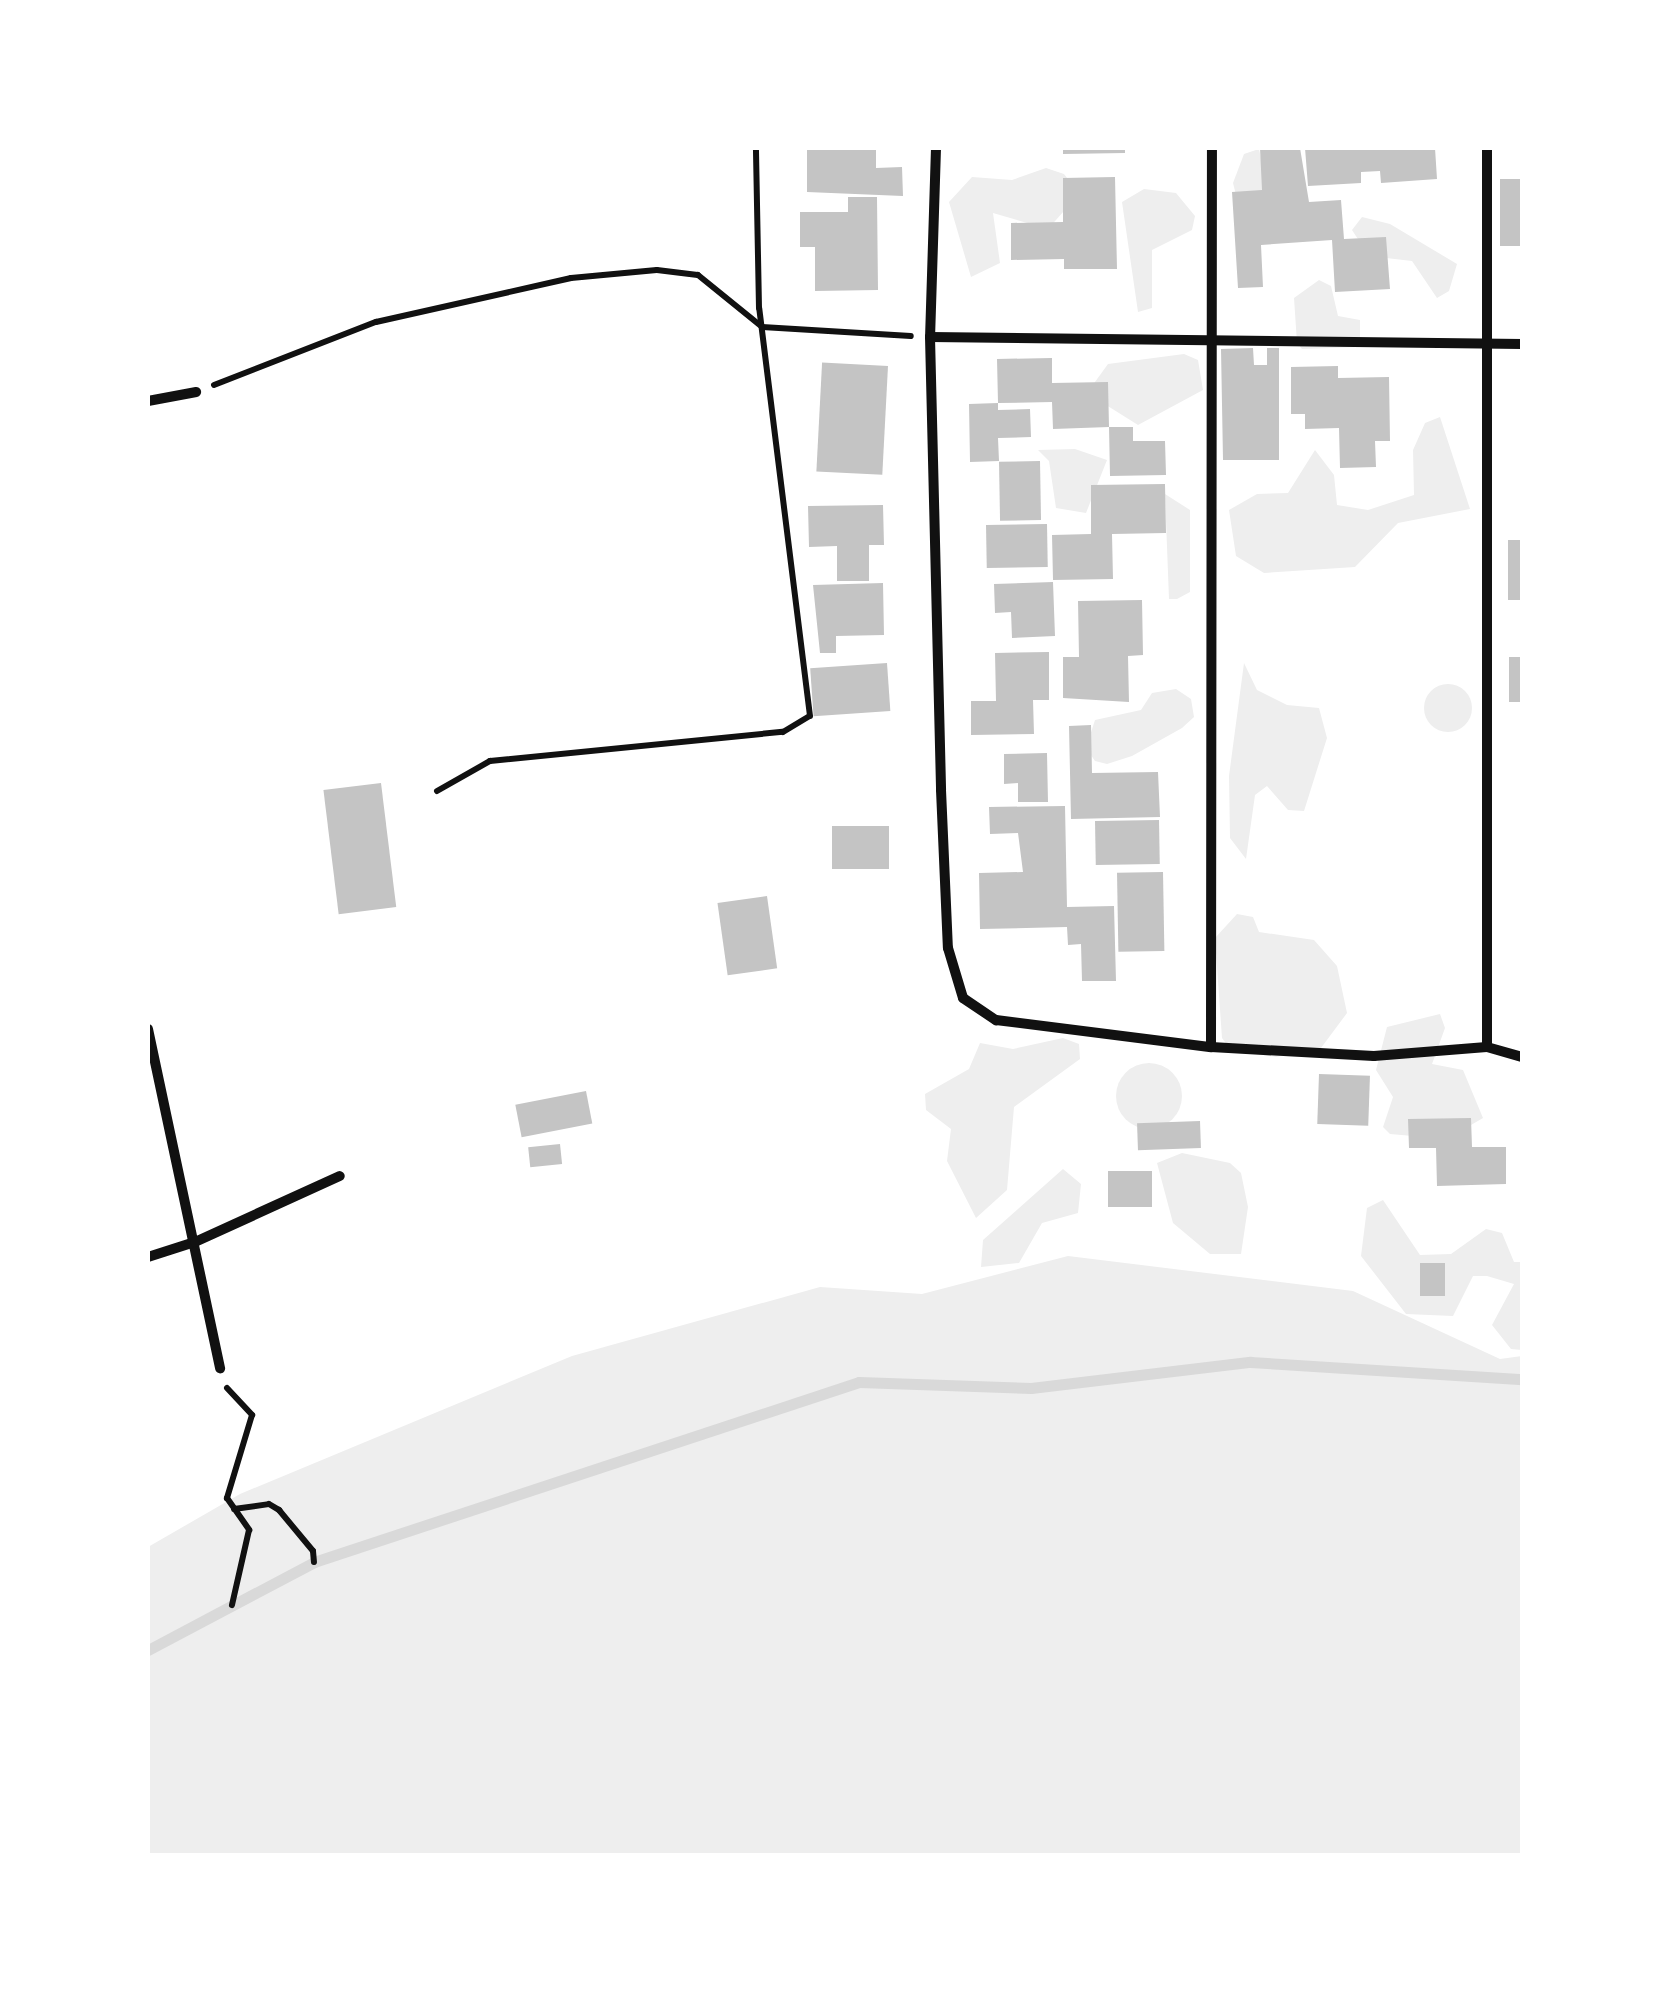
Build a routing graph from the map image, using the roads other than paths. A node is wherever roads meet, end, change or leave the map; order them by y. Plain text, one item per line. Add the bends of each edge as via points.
1 (936, 148) edge
2 (1212, 148) edge
3 (1487, 148) edge
4 (930, 337) junction
5 (1211, 340) junction
6 (1489, 344) junction
7 (1522, 344) edge
8 (196, 392) road end
9 (148, 401) edge
10 (148, 1029) edge
11 (1487, 1046) junction
12 (1212, 1047) junction
13 (1522, 1057) edge
14 (340, 1176) dead end
15 (196, 1242) junction
16 (148, 1256) edge
17 (220, 1368) road end

1 - 4 street
2 - 5 street
3 - 6 street
4 - 5 street
4 - 12 street via 948,948 963,998 996,1020
5 - 6 street
5 - 12 street
6 - 7 street
6 - 11 street
8 - 9 street
10 - 15 street
11 - 12 street via 1374,1056
11 - 13 street
14 - 15 street
15 - 16 street
15 - 17 street

